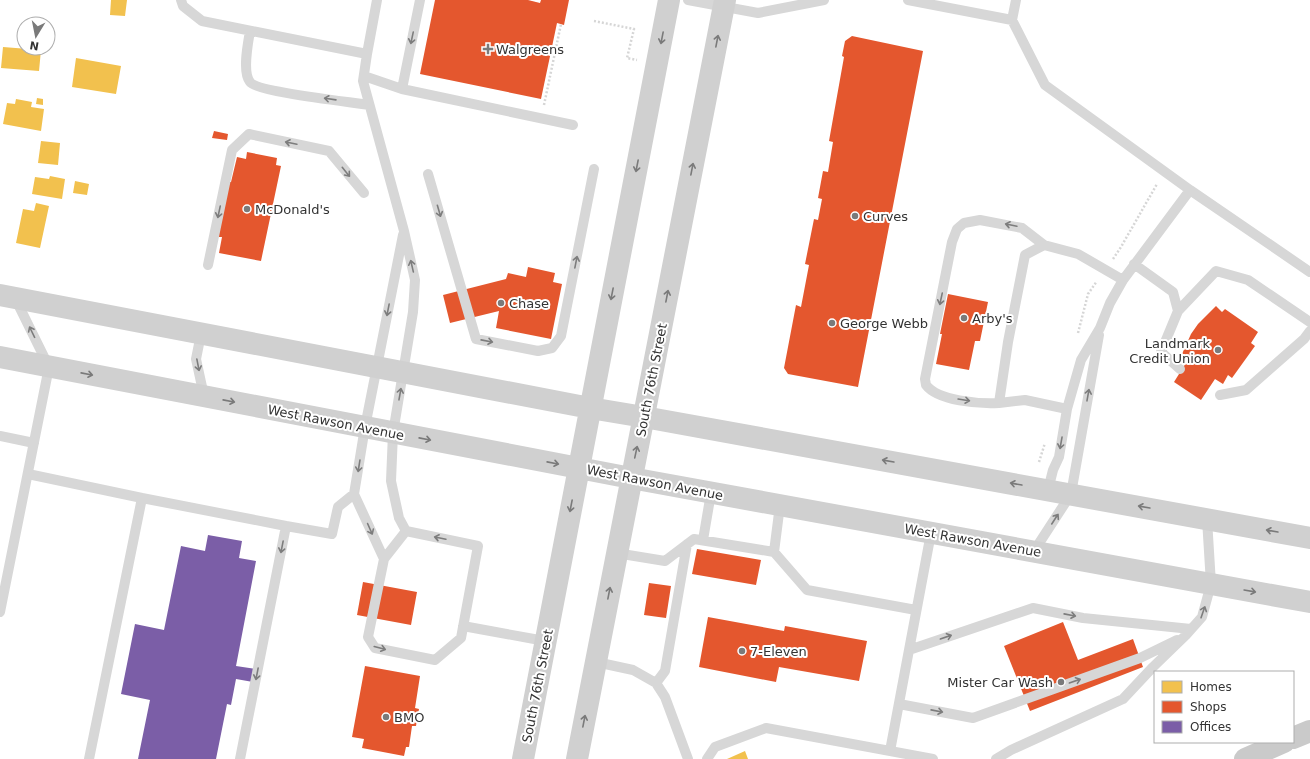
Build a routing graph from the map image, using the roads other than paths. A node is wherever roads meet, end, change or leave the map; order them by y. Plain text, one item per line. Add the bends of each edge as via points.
1 (181, 0) edge
2 (377, 0) edge
3 (420, 0) edge
4 (669, 0) edge
5 (688, 0) edge
6 (824, 0) edge
7 (908, 0) edge
8 (1016, 0) edge
9 (724, 3) edge
10 (1012, 20) junction
11 (250, 31) junction
12 (367, 54) junction
13 (364, 76) junction
14 (402, 89) junction
15 (369, 104) junction
16 (573, 125) dead end
17 (594, 169) dead end
18 (428, 174) dead end
19 (1190, 190) junction
20 (364, 192) dead end
21 (404, 231) junction
22 (1044, 245) junction
23 (1134, 264) junction
24 (208, 265) dead end
25 (1310, 272) edge
26 (1123, 280) junction
27 (7, 296) edge
28 (1178, 311) junction
29 (1310, 322) edge
30 (1100, 328) junction
31 (1310, 330) edge
32 (201, 334) junction
33 (0, 357) edge
34 (49, 367) junction
35 (377, 367) junction
36 (1180, 369) dead end
37 (404, 373) junction
38 (1220, 394) dead end
39 (204, 396) junction
40 (999, 403) junction
41 (590, 408) junction
42 (1067, 409) junction
43 (644, 417) junction
44 (365, 427) junction
45 (393, 433) junction
46 (0, 436) edge
47 (34, 443) junction
48 (579, 468) junction
49 (28, 474) junction
50 (630, 478) junction
51 (1048, 490) junction
52 (711, 493) junction
53 (354, 494) junction
54 (1071, 494) junction
55 (142, 498) junction
56 (780, 505) junction
57 (1207, 519) junction
58 (286, 526) junction
59 (406, 531) junction
60 (931, 533) junction
61 (1310, 538) edge
62 (703, 540) junction
63 (687, 544) junction
64 (1034, 551) junction
65 (774, 552) junction
66 (616, 553) junction
67 (384, 559) junction
68 (1211, 584) junction
69 (1310, 602) edge
70 (916, 610) junction
71 (0, 612) edge
72 (463, 626) junction
73 (1189, 632) junction
74 (545, 641) junction
75 (909, 650) junction
76 (596, 662) junction
77 (656, 683) junction
78 (899, 704) junction
79 (1310, 731) edge
80 (1294, 738) edge
81 (1282, 743) edge
82 (890, 751) junction
83 (89, 759) edge
84 (240, 759) edge
85 (523, 759) edge
86 (577, 759) edge
87 (688, 759) edge
88 (706, 759) edge
89 (933, 759) edge
90 (996, 759) edge
91 (1245, 759) edge

1 - 11 lane via 183,6 202,21
2 - 12 lane
3 -> 14 lane
4 -> 41 main road, South 76th Street
5 - 9 lane
6 - 9 lane via 758,13
7 - 10 lane
8 - 10 lane
43 -> 9 main road, South 76th Street
10 - 19 lane via 1045,85
11 - 12 lane
15 -> 11 lane via 319,98 253,85 249,81 246,68
12 - 13 lane
13 - 14 lane
13 - 15 lane
14 - 16 lane
15 - 21 lane
18 -> 17 lane via 476,339 538,351 552,348 562,336
19 - 23 lane
19 - 25 lane
20 - 24 lane via 329,151 249,134 232,150
21 -> 35 lane
37 -> 21 lane via 415,280
22 - 26 lane via 1078,254
22 - 40 lane via 1025,255
22 -> 40 lane via 1022,228 980,220 964,223 957,229 952,242 926,384 936,394 985,404
23 - 26 lane
23 - 28 lane via 1173,292
26 - 30 lane
27 - 32 main road
34 -> 27 lane
28 - 29 lane via 1216,271 1248,280
28 - 36 lane via 1161,352
30 - 42 lane via 1081,360
54 -> 30 lane
31 - 38 lane via 1304,339 1246,390
32 - 35 main road
32 -> 39 lane via 196,359
33 - 34 main road, West Rawson Avenue
34 -> 39 main road, West Rawson Avenue
34 - 47 lane
35 - 37 main road
35 - 44 lane
37 - 41 main road
45 -> 37 lane
39 -> 44 main road, West Rawson Avenue
40 - 42 lane via 1025,400
41 - 43 main road
41 - 48 main road, South 76th Street
42 -> 51 lane via 1059,457
50 -> 43 main road, South 76th Street
51 -> 43 main road
44 - 45 main road, West Rawson Avenue
44 -> 53 lane
45 -> 48 main road, West Rawson Avenue
45 - 59 lane via 391,481 399,518
46 - 47 lane
47 - 49 lane
48 - 50 main road, West Rawson Avenue
48 -> 74 main road, South 76th Street
49 - 55 lane
49 - 71 lane
50 - 52 main road, West Rawson Avenue
50 - 66 main road, South 76th Street
51 - 54 main road
52 - 56 main road, West Rawson Avenue
52 - 62 lane
53 - 58 lane via 338,507 332,534
53 -> 67 lane
57 -> 54 main road
64 -> 54 lane
55 - 58 lane
55 - 83 lane
56 - 60 main road, West Rawson Avenue
56 - 65 lane
61 -> 57 main road
57 - 68 lane
58 -> 84 lane
59 - 67 lane
72 -> 59 lane via 478,546
60 - 64 main road, West Rawson Avenue
60 - 70 lane
62 - 63 lane via 694,539
62 - 65 lane
63 - 66 lane via 665,561
63 - 77 lane via 665,671
64 - 68 main road, West Rawson Avenue
65 - 70 lane via 807,590
76 -> 66 main road, South 76th Street
67 -> 72 lane via 368,637 375,648 435,660 461,638
68 -> 69 main road, West Rawson Avenue
73 -> 68 lane via 1202,617
70 - 75 lane
72 - 74 lane
75 -> 73 lane via 1033,608 1083,618
78 -> 73 lane via 973,718 1140,658
73 - 90 lane via 1123,699
74 - 85 main road, South 76th Street
75 - 78 lane
76 - 77 lane via 633,670
86 -> 76 main road, South 76th Street
77 - 87 lane via 665,696
78 - 82 lane
79 - 80 main road
81 - 91 main road
82 - 88 lane via 766,728 714,747
82 - 89 lane

